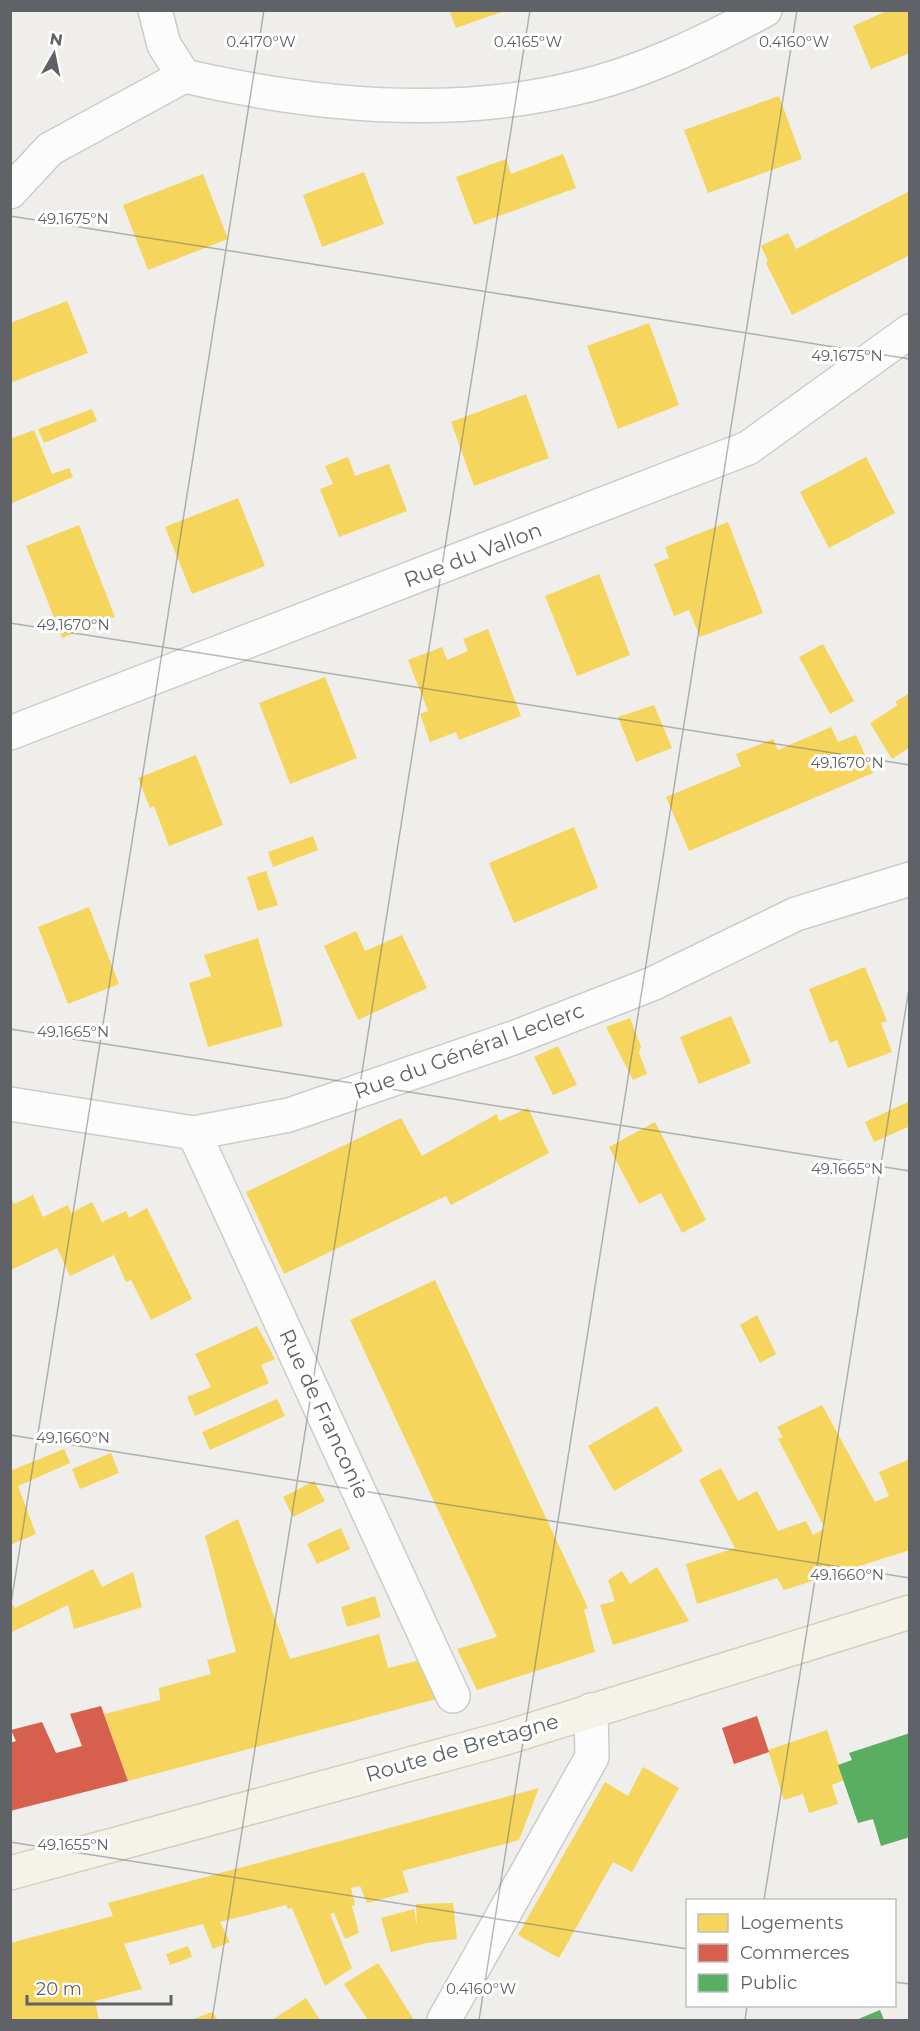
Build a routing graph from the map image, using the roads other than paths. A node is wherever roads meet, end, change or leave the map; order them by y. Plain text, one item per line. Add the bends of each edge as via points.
1 (155, 10) edge
2 (765, 10) edge
3 (184, 76) junction
4 (10, 192) edge
5 (909, 331) edge
6 (10, 733) edge
7 (909, 879) edge
8 (10, 1104) edge
9 (194, 1133) junction
10 (909, 1612) edge
11 (453, 1696) dead end
12 (591, 1710) junction
13 (10, 1873) edge
14 (444, 2020) edge

1 - 3 street via 164,45
2 - 3 street via 658,61 577,88 509,100 423,104 336,101 252,92
3 - 4 street via 50,148
5 - 6 street, Rue du Vallon via 748,448
7 - 9 street, Rue du Général Leclerc via 796,914 652,984 516,1037 289,1115
8 - 9 street, Rue du Général Leclerc
9 - 11 street, Rue de Franconie
10 - 12 main road, Route de Bretagne
12 - 13 main road, Route de Bretagne via 502,1739
12 - 14 street via 592,1757

